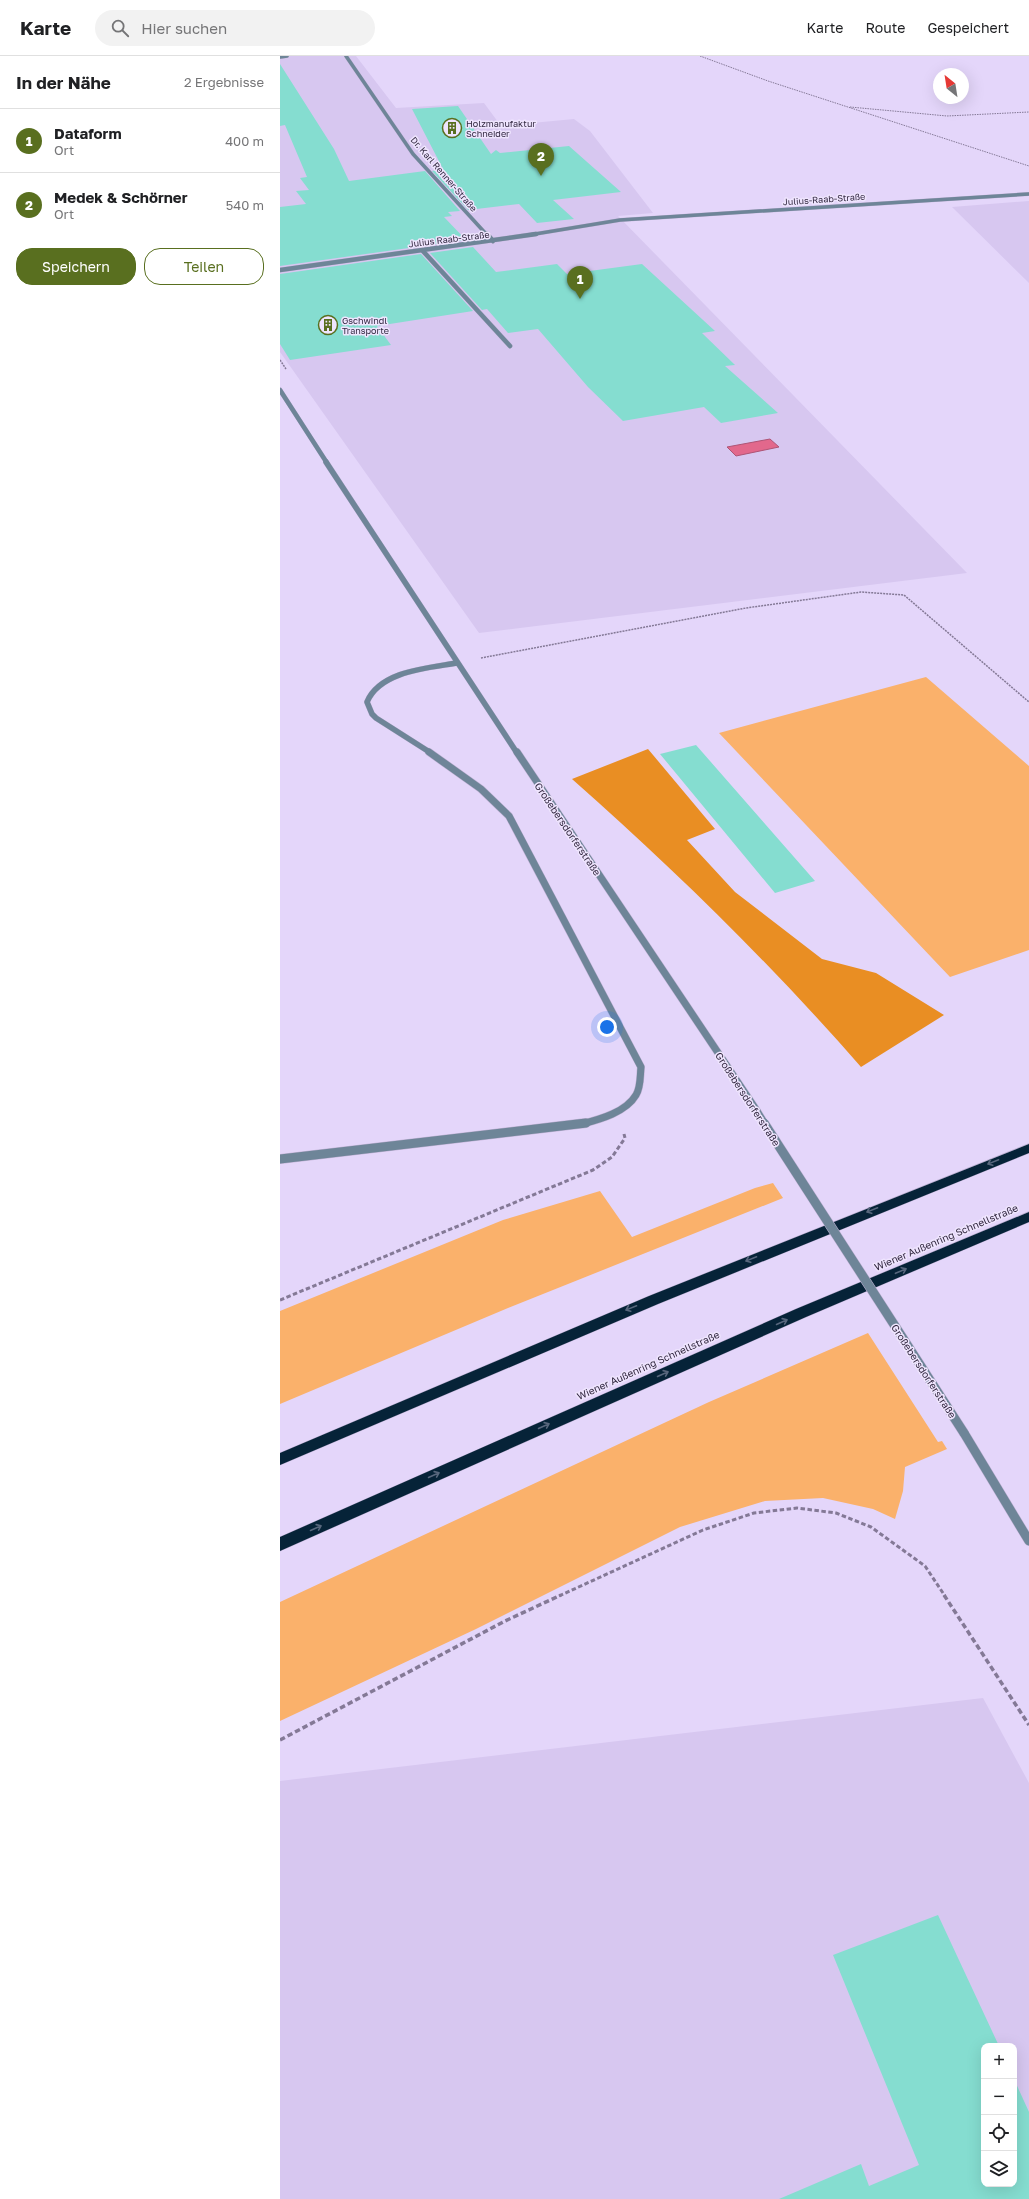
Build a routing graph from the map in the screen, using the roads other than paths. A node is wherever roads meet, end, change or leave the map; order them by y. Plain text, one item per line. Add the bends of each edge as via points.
1 (288, 56) edge
2 (346, 56) edge
3 (280, 57) edge
4 (1029, 194) edge
5 (620, 220) joint
6 (493, 241) junction
7 (422, 250) junction
8 (280, 270) edge
9 (510, 346) dead end
10 (280, 390) edge
11 (457, 663) junction
12 (1029, 1148) edge
13 (280, 1159) edge
14 (1029, 1217) edge
15 (280, 1459) edge
16 (1029, 1541) edge
17 (280, 1544) edge

1 - 3 street
2 - 6 street, Dr. Karl Renner-Straße via 413,154
4 - 5 street, Julius-Raab-Straße
5 - 6 street, Julius Raab-Straße
6 - 7 street, Julius Raab-Straße
7 - 8 street, Julius Raab-Straße
7 - 9 street
10 - 11 street, Großebersdorferstraße
11 - 13 street via 393,677 370,694 368,704 372,714 483,788 509,816 641,1066 636,1095 620,1109 602,1118 577,1125
11 - 16 street, Großebersdorferstraße, bridge via 756,1111 964,1434
12 -> 15 highway via 486,1368
17 -> 14 highway, Wiener Außenring Schnellstraße via 758,1332

